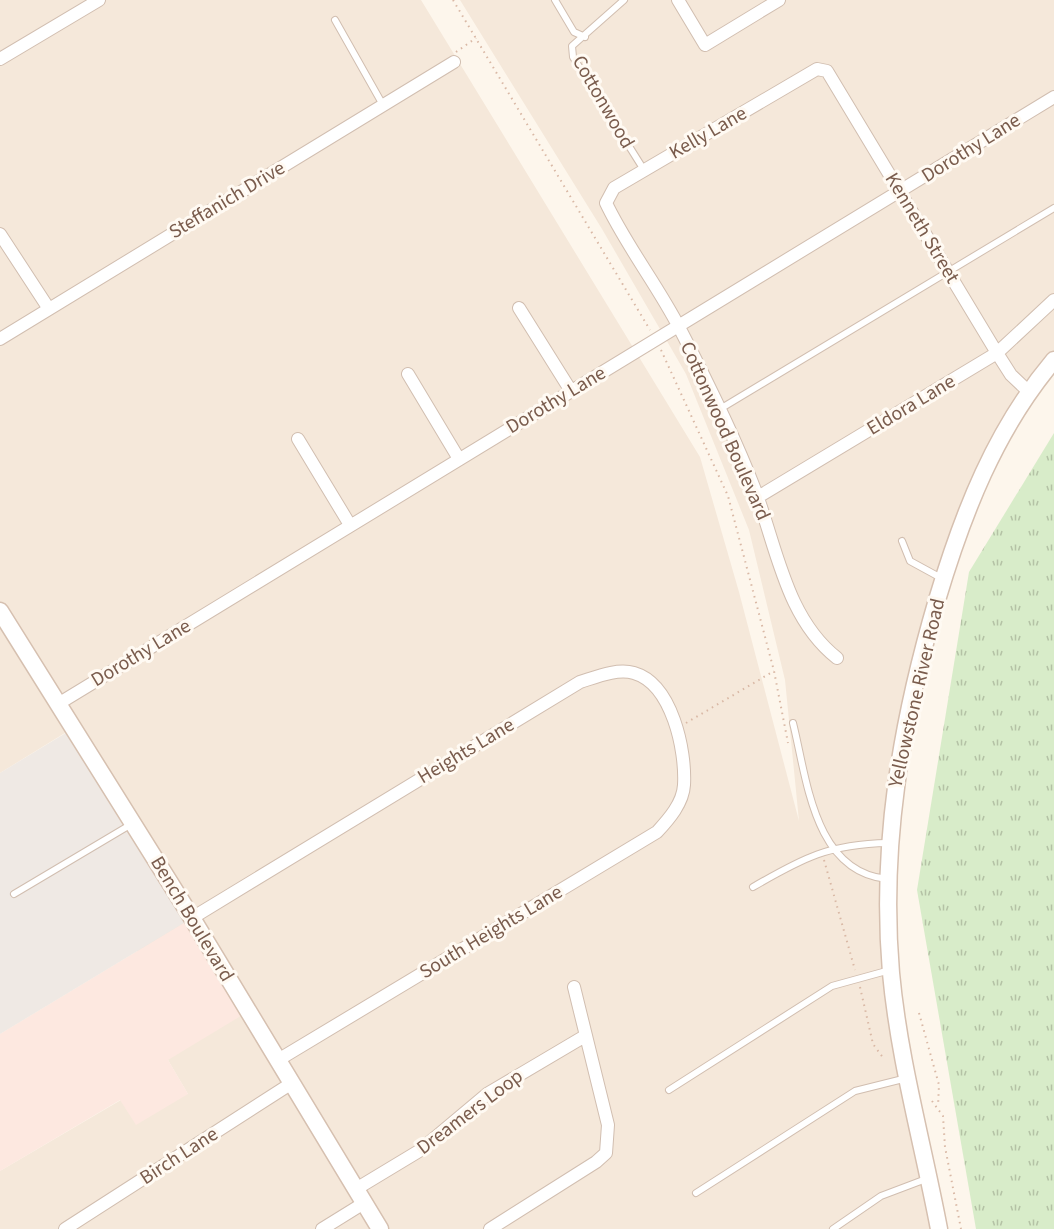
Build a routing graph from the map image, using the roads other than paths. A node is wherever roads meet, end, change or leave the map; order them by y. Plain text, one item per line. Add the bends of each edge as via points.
1 (99, 0) edge
2 (555, 0) edge
3 (624, 0) edge
4 (678, 0) edge
5 (779, 0) edge
6 (335, 20) dead end
7 (585, 37) junction
8 (0, 59) edge
9 (454, 62) road end
10 (817, 69) joint
11 (1054, 97) edge
12 (383, 105) junction
13 (644, 170) junction
14 (901, 192) junction
15 (606, 203) joint
16 (1054, 208) edge
17 (0, 234) edge
18 (948, 271) junction
19 (1054, 300) edge
20 (519, 308) dead end
21 (49, 309) junction
22 (680, 327) junction
23 (0, 339) edge
24 (997, 353) junction
25 (1054, 360) edge
26 (408, 374) dead end
27 (570, 391) junction
28 (1028, 391) junction
29 (719, 409) junction
30 (298, 439) dead end
31 (459, 459) junction
32 (758, 497) junction
33 (350, 525) junction
34 (902, 541) dead end
35 (944, 579) junction
36 (2, 620) edge
37 (837, 658) dead end
38 (58, 704) junction
39 (793, 723) dead end
40 (684, 786) joint
41 (134, 823) junction
42 (888, 843) junction
43 (833, 848) junction
44 (888, 879) junction
45 (753, 887) dead end
46 (14, 894) dead end
47 (192, 918) junction
48 (891, 970) junction
49 (574, 987) dead end
50 (585, 1036) junction
51 (278, 1060) junction
52 (907, 1078) junction
53 (292, 1083) junction
54 (669, 1090) dead end
55 (929, 1178) junction
56 (696, 1193) dead end
57 (360, 1196) junction
58 (65, 1229) edge
59 (322, 1229) edge
60 (380, 1229) edge
61 (490, 1229) edge
62 (833, 1229) edge
63 (939, 1229) edge

1 - 8 street
2 - 7 lane, Cottonwood via 574,32
3 - 7 lane, Cottonwood
4 - 5 street via 705,45
6 - 12 lane
7 - 13 lane, Cottonwood via 572,46 573,57
9 - 12 street, Steffanich Drive
10 - 13 street, Kelly Lane
10 - 14 street, Kenneth Street via 827,70
11 - 14 street, Dorothy Lane
12 - 21 street, Steffanich Drive
13 - 15 street, Kelly Lane via 614,188
14 - 18 street, Kenneth Street
14 - 22 street, Dorothy Lane
15 - 22 street, Cottonwood Boulevard
16 - 18 lane
17 - 21 street
18 - 24 street, Kenneth Street
18 - 29 lane
19 - 24 street, Eldora Lane
20 - 27 street
21 - 23 street, Steffanich Drive
22 - 27 street, Dorothy Lane
22 - 29 street, Cottonwood Boulevard
24 - 28 street, Kenneth Street via 1011,375
24 - 32 street, Eldora Lane
25 - 28 street, Yellowstone River Road
26 - 31 street
27 - 31 street, Dorothy Lane
28 - 35 street, Yellowstone River Road via 984,469
29 - 32 street, Cottonwood Boulevard
30 - 33 street
31 - 33 street, Dorothy Lane
32 - 37 street, Cottonwood Boulevard via 795,606 818,643
33 - 38 street, Dorothy Lane
34 - 35 lane via 910,561
35 - 42 street, Yellowstone River Road via 911,699 896,772
36 - 38 street, Bench Boulevard
38 - 41 street, Bench Boulevard
39 - 43 lane via 820,826
40 - 47 street, Heights Lane via 678,727 651,681 633,673 610,673 580,681
40 - 51 street, South Heights Lane via 674,813 657,832
41 - 46 lane
41 - 47 street, Bench Boulevard
42 - 43 lane
42 - 44 street, Yellowstone River Road
43 - 44 lane via 856,869
43 - 45 lane via 794,863
44 - 48 street, Yellowstone River Road
47 - 51 street, Bench Boulevard
48 - 52 street, Yellowstone River Road
48 - 54 lane via 832,986
49 - 50 street
50 - 57 street, Dreamers Loop via 487,1094
50 - 61 street via 608,1125 606,1153
51 - 53 street, Bench Boulevard
52 - 55 street, Yellowstone River Road
52 - 56 lane via 855,1091
53 - 57 street, Bench Boulevard
53 - 58 street, Birch Lane
55 - 62 lane via 881,1196
55 - 63 street, Yellowstone River Road
57 - 59 street, Dreamers Loop
57 - 60 street, Bench Boulevard

